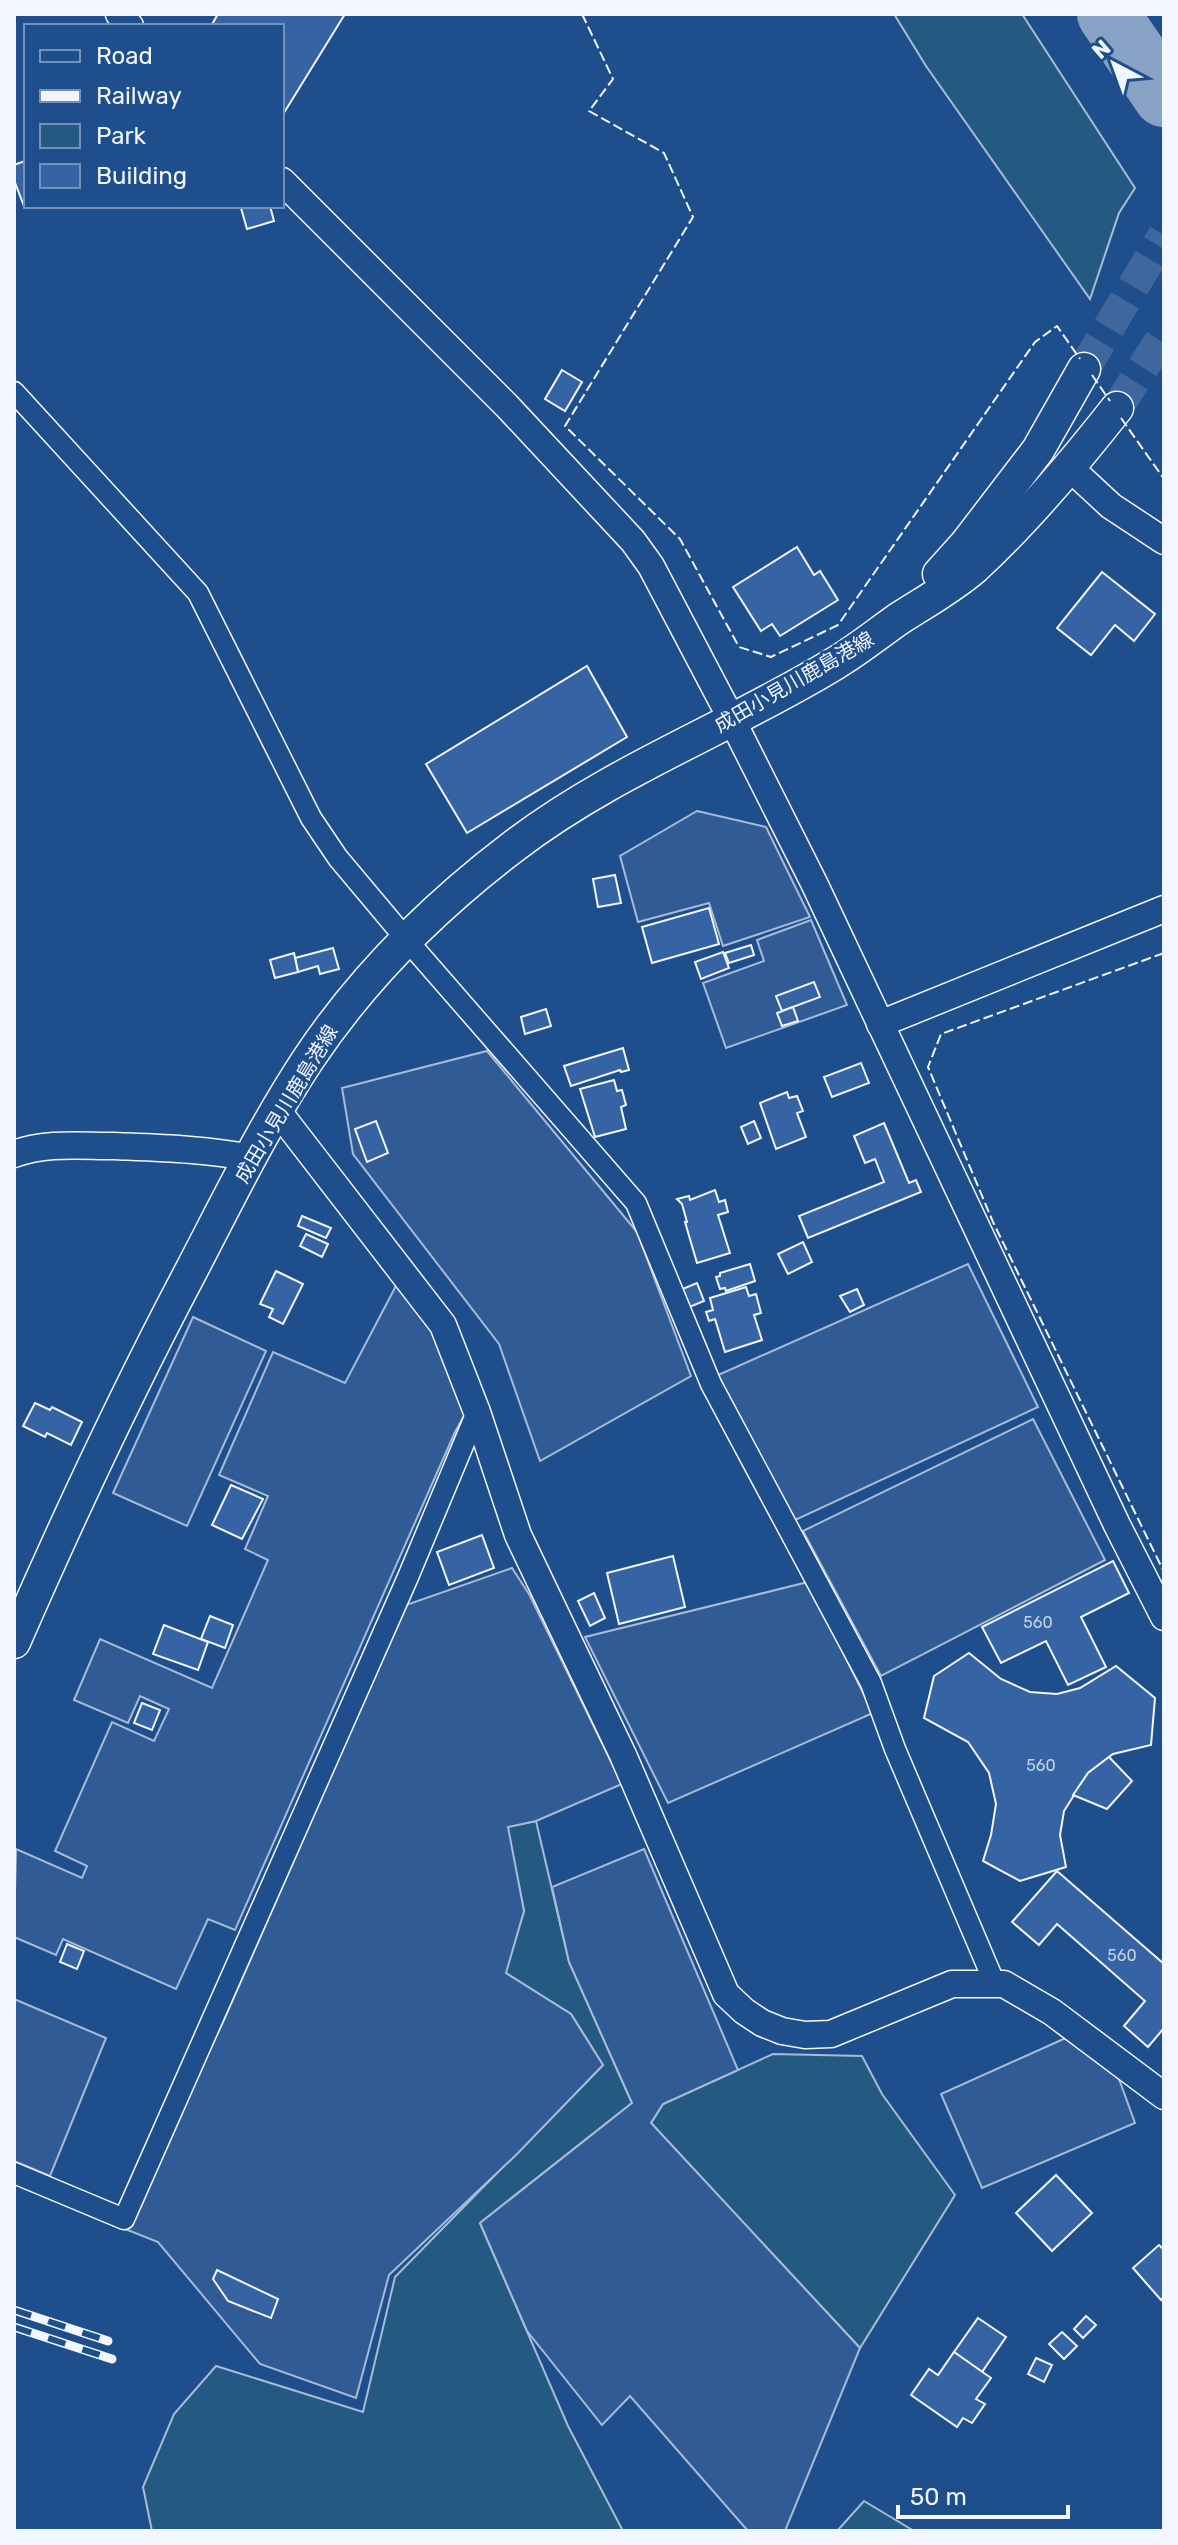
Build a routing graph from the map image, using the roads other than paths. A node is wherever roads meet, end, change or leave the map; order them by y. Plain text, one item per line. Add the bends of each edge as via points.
1 (284, 183) edge
2 (1084, 369) tunnel mouth
3 (14, 392) edge
4 (1117, 408) tunnel mouth
5 (1070, 468) junction
6 (1164, 541) edge
7 (900, 618) junction
8 (732, 720) junction
9 (1164, 909) edge
10 (406, 939) junction
11 (880, 1024) junction
12 (277, 1110) junction
13 (14, 1154) edge
14 (251, 1158) junction
15 (477, 1412) junction
16 (1164, 1617) edge
17 (14, 1642) edge
18 (995, 1984) junction
19 (1164, 2096) edge
20 (14, 2173) edge

1 - 8 street via 507,406 633,541
2 - 7 main road, 成田小見川鹿島港線 via 1038,450 966,544
3 - 10 street via 198,593 311,818
4 - 5 main road, 成田小見川鹿島港線
5 - 6 street via 1111,506
5 - 7 main road, 成田小見川鹿島港線 via 973,569
7 - 8 main road, 成田小見川鹿島港線 via 831,666
8 - 10 main road, 成田小見川鹿島港線 via 563,812 514,846
8 - 11 street
9 - 11 street
10 - 12 main road, 成田小見川鹿島港線 via 346,1007
10 - 18 street via 636,1203 711,1384 871,1683
11 - 16 street
12 - 14 main road, 成田小見川鹿島港線
12 - 15 street via 443,1325
13 - 14 street via 57,1145 183,1148
14 - 17 main road, 成田小見川鹿島港線 via 75,1503
15 - 18 street via 518,1535 623,1755 726,1994 762,2023 805,2035 831,2034 952,1984
15 - 20 street via 124,2219
18 - 19 street via 1052,2012

